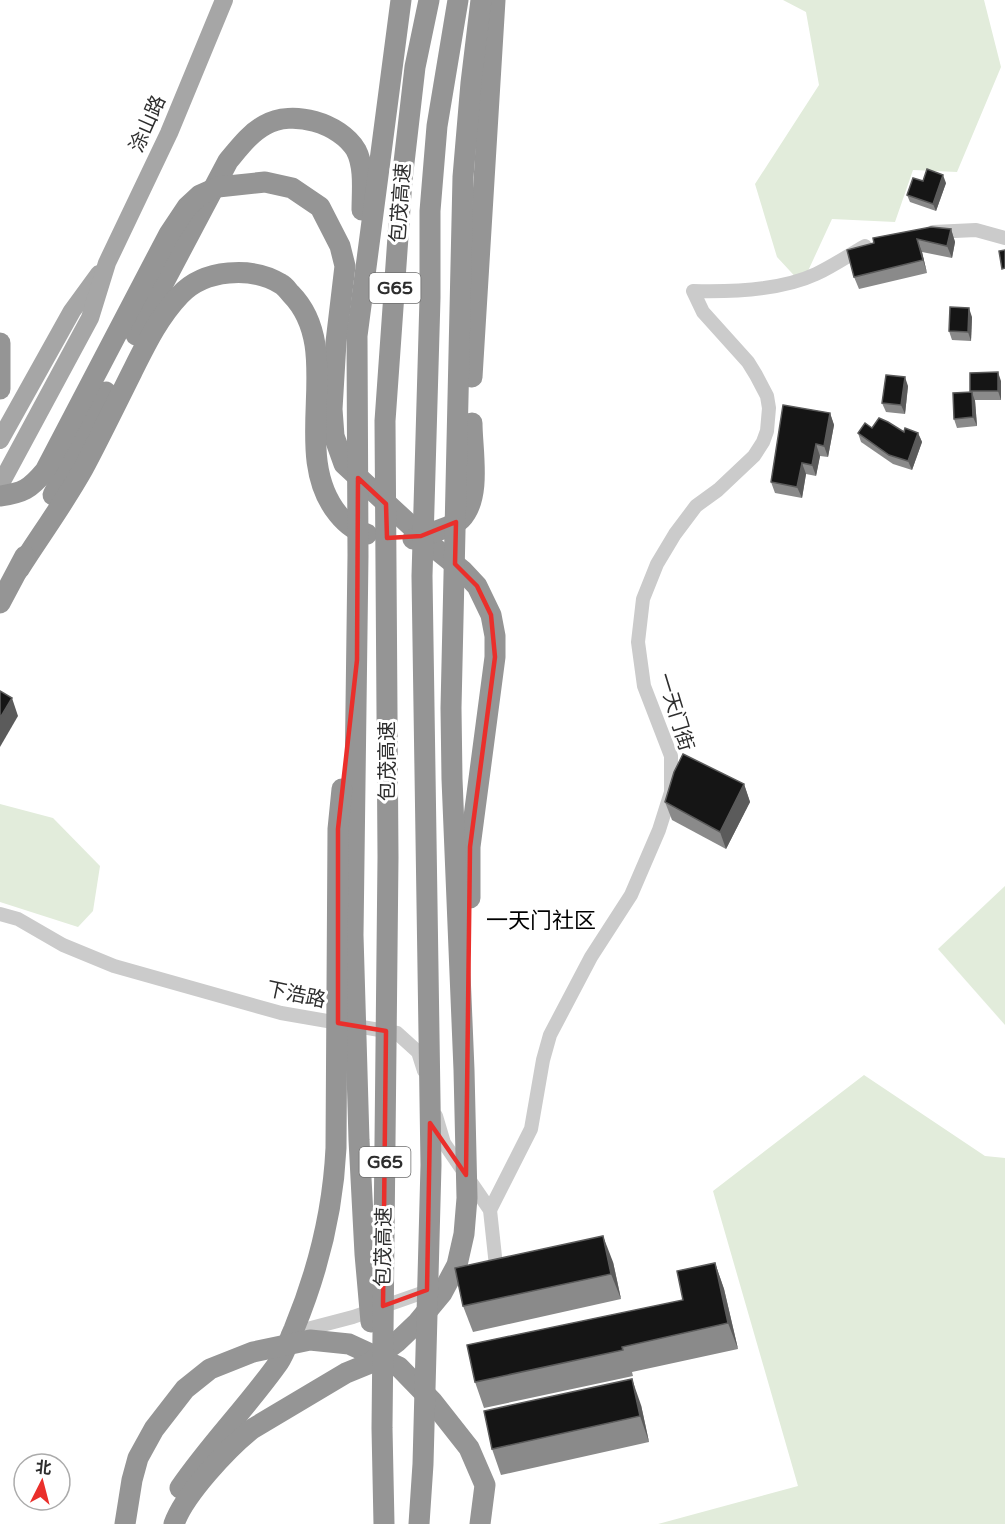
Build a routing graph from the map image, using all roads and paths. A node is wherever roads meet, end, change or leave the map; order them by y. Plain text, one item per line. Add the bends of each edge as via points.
1 (224, 0) edge
2 (401, 0) edge
3 (429, 0) edge
4 (458, 0) edge
5 (481, 0) edge
6 (495, 0) edge
7 (918, 233) edge
8 (1005, 238) edge
9 (874, 243) edge
10 (107, 263) junction
11 (363, 276) junction
12 (0, 343) edge
13 (0, 389) edge
14 (0, 440) edge
15 (0, 485) edge
16 (0, 496) edge
17 (19, 569) junction
18 (0, 603) edge
19 (346, 829) junction
20 (462, 850) junction
21 (0, 914) edge
22 (490, 1210) junction
23 (497, 1267) edge
24 (463, 1278) edge
25 (248, 1344) dead end
26 (382, 1428) junction
27 (125, 1524) edge
28 (160, 1524) edge
29 (174, 1524) edge
30 (384, 1524) edge
31 (419, 1524) edge
32 (480, 1524) edge

1 - 10 main road, 涂山路 via 170,133
2 - 11 highway
3 - 26 highway, 包茂高速 / G65 via 415,67 402,180 385,422 388,857
4 - 31 highway, 包茂高速 / G65 via 436,126 430,211 422,576 431,1165
5 - 20 highway via 463,177 458,339 451,767
6 - 17 highway via 472,365 474,492 459,521 412,540 382,538 359,532 345,523 330,504 316,462 317,362 312,325 300,303 282,284 257,274 214,274 181,293 153,330 82,471
7 - 8 street via 976,230
9 - 22 street, 一天门街 via 799,280 730,292 693,291 703,312 756,375 767,396 767,431 754,456 696,506 675,534 643,599 638,642 644,686 671,756 670,792 659,830 631,895 591,957 550,1035 531,1129
10 - 14 main road, 涂山路 via 72,311
10 - 15 main road, 涂山路 via 90,318
11 - 17 highway via 362,173 357,152 348,140 336,129 301,119 266,124 248,137 228,160 68,464
11 - 19 highway via 357,336 357,655 345,736
12 - 13 highway
16 - 20 highway via 20,493 34,485 45,471 169,234 200,195 218,187 265,182 292,188 320,207 340,246 345,266 332,409 334,436 344,464 463,571 477,586 491,615 495,657
17 - 18 highway
19 - 26 highway via 365,1254
19 - 28 highway via 334,1185 315,1270 280,1360 219,1434 181,1486
20 - 29 highway via 470,1005 464,1070 467,1198 457,1265 442,1293 397,1342 368,1364 241,1438 191,1494
21 - 22 street, 下浩路 via 114,966 281,1013 398,1033 418,1052 444,1143
22 - 23 street
24 - 25 street via 353,1317
26 - 30 highway, 包茂高速 / G65
27 - 32 highway via 138,1458 154,1429 185,1389 210,1369 253,1352 310,1340 349,1344 399,1367 432,1401 469,1448 485,1485

